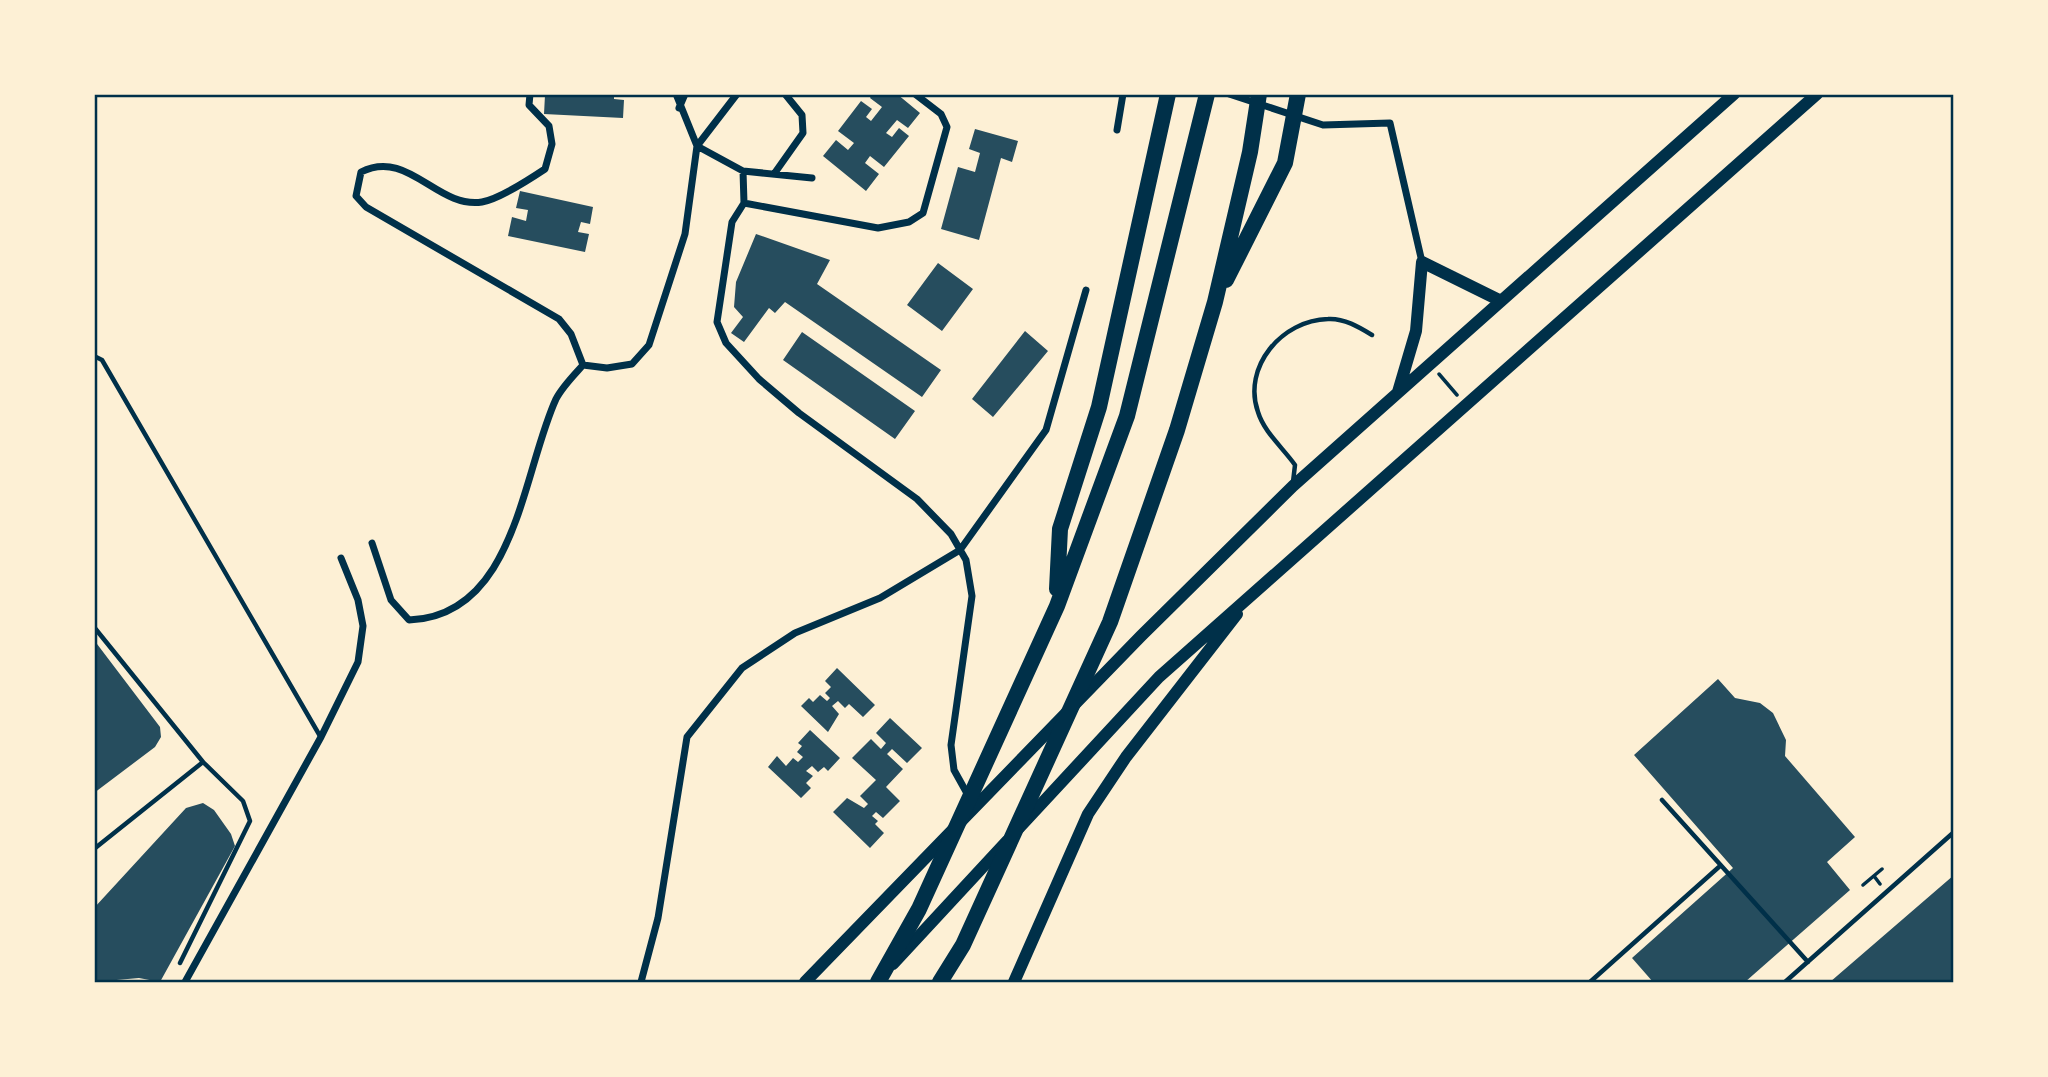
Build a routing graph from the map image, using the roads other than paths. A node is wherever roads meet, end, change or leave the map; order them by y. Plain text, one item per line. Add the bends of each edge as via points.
1 (530, 94) edge
2 (676, 94) edge
3 (685, 94) edge
4 (737, 94) edge
5 (785, 94) edge
6 (915, 94) edge
7 (1123, 94) edge
8 (1168, 94) edge
9 (1207, 94) edge
10 (1229, 94) edge
11 (1259, 94) edge
12 (1298, 94) edge
13 (1734, 94) edge
14 (1817, 94) edge
15 (679, 108) junction
16 (1117, 130) dead end
17 (696, 146) junction
18 (743, 171) junction
19 (774, 174) junction
20 (812, 178) dead end
21 (744, 203) junction
22 (1422, 262) junction
23 (1086, 290) dead end
24 (1501, 301) junction
25 (1215, 302) junction
26 (1372, 335) dead end
27 (94, 356) edge
28 (583, 365) junction
29 (1398, 392) junction
30 (1293, 486) junction
31 (372, 543) dead end
32 (960, 550) junction
33 (341, 558) dead end
34 (1258, 587) junction
35 (1057, 606) junction
36 (94, 627) edge
37 (321, 737) junction
38 (202, 762) junction
39 (1662, 800) dead end
40 (975, 807) junction
41 (1954, 832) edge
42 (94, 849) edge
43 (1720, 866) junction
44 (1808, 961) junction
45 (180, 963) dead end
46 (185, 982) edge
47 (641, 982) edge
48 (805, 982) edge
49 (877, 982) edge
50 (940, 982) edge
51 (1014, 982) edge
52 (1590, 982) edge
53 (1785, 982) edge

1 - 28 street via 528,105 549,126 552,144 545,169 526,181 482,202 447,193 391,165 374,165 361,172 356,196 366,208 559,319 571,334
2 - 15 street
3 - 15 street
4 - 17 street
5 - 19 street via 802,115 803,133
6 - 21 street via 941,114 947,127 923,213 909,222 878,228
7 - 16 street
8 - 35 highway via 1099,407 1060,529
9 - 35 highway via 1127,416
10 - 22 street via 1322,125 1390,123
11 - 25 highway
12 - 25 highway via 1285,163
13 - 24 main road
14 - 34 main road
15 - 17 street
17 - 18 street
17 - 28 street via 685,234 649,345 632,364
18 - 19 street
18 - 21 street
19 - 20 street
21 - 32 street via 732,222 717,322 726,343 799,413 917,499
22 - 24 main road
22 - 29 main road via 1416,331
23 - 32 street via 1046,430
24 - 29 main road
25 - 50 highway via 1177,430 1110,622 962,945
26 - 30 lane via 1343,321 1311,321 1292,329 1264,356 1254,385 1258,414 1295,465
27 - 37 lane via 102,360
28 - 31 street via 557,397 505,550 484,582 455,608 429,619 409,620 391,600
29 - 30 main road
30 - 40 main road
32 - 40 street via 966,559 972,596 951,745 954,770
32 - 47 street via 880,598 795,634 742,668 687,737 658,918
33 - 37 street via 363,626 358,662
34 - 49 main road via 1160,677
34 - 51 main road via 1126,757 1088,814
35 - 49 highway via 919,909
36 - 38 lane
37 - 46 street
38 - 42 lane
38 - 45 lane via 243,801 250,821
39 - 43 lane
40 - 48 main road
41 - 44 lane
43 - 44 lane
43 - 52 lane
44 - 53 lane

